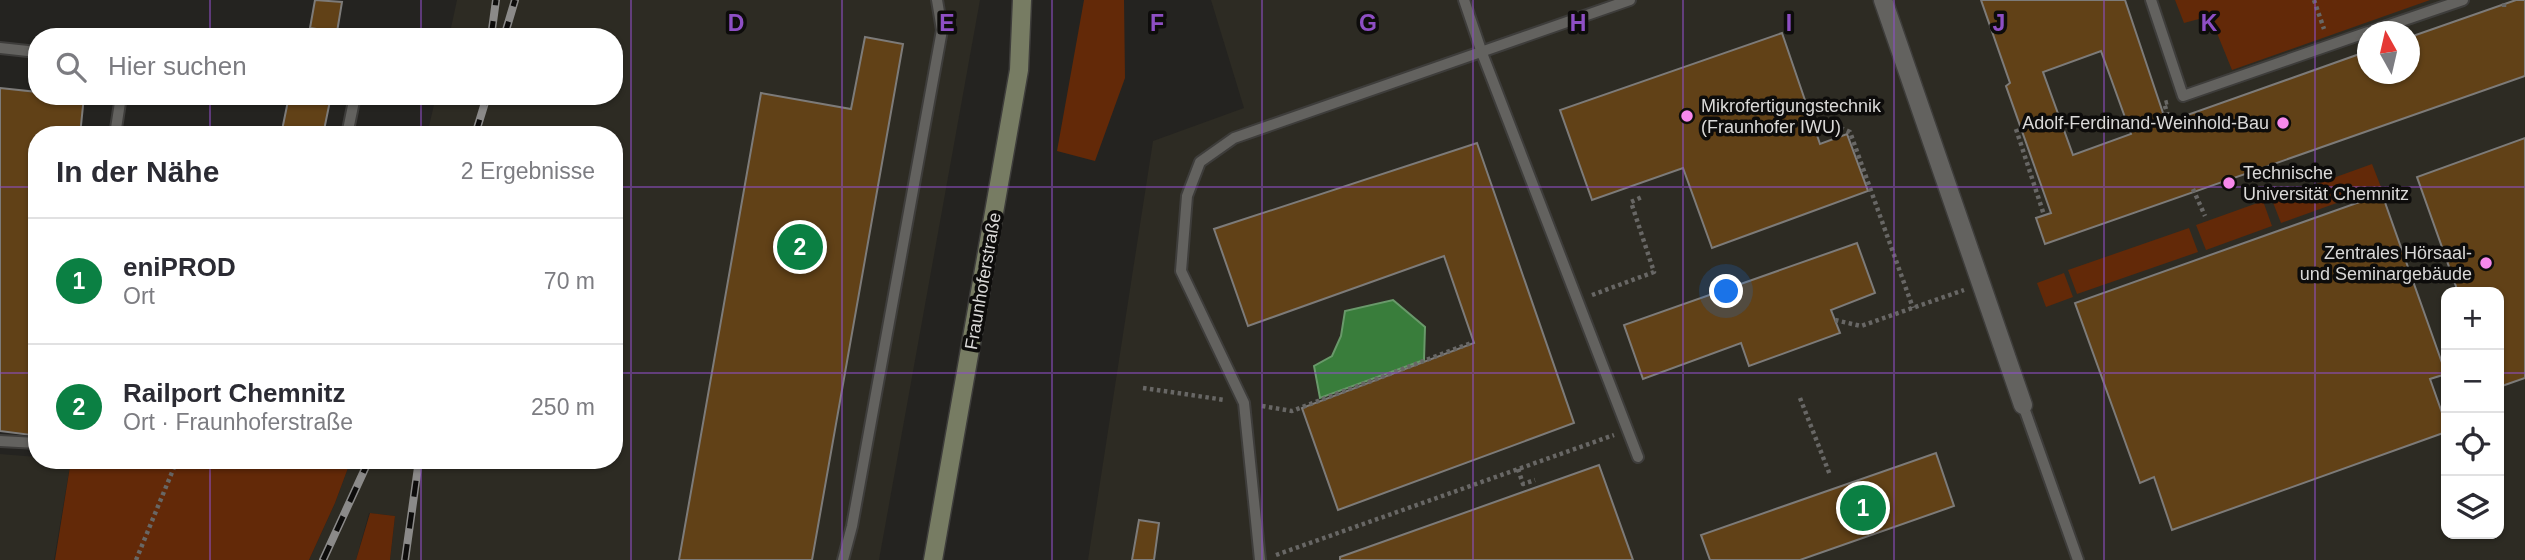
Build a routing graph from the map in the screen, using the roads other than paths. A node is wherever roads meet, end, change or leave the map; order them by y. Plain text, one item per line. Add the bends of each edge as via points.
1 (937, 0) edge
2 (1022, 0) edge
3 (1464, 0) edge
4 (1630, 0) edge
5 (1883, 0) edge
6 (2151, 0) edge
7 (2463, 0) edge
8 (2401, 21) edge
9 (2357, 36) edge
10 (0, 48) edge
11 (28, 51) edge
12 (1482, 53) junction
13 (120, 105) edge
14 (353, 105) edge
15 (116, 126) edge
16 (348, 126) edge
17 (2024, 405) joint
18 (0, 441) edge
19 (28, 443) edge
20 (1638, 457) dead end
21 (843, 560) edge
22 (933, 560) edge
23 (1262, 560) edge
24 (2078, 560) edge

1 - 21 lane via 942,30
2 - 22 main road, Fraunhoferstraße via 1017,82
3 - 12 lane
4 - 12 lane
5 - 17 street
6 - 9 lane via 2183,96
7 - 8 lane
10 - 11 lane
12 - 20 lane
12 - 23 lane via 1234,138 1199,162 1187,196 1181,271 1244,403
13 - 15 lane
14 - 16 lane
17 - 24 lane
18 - 19 lane

